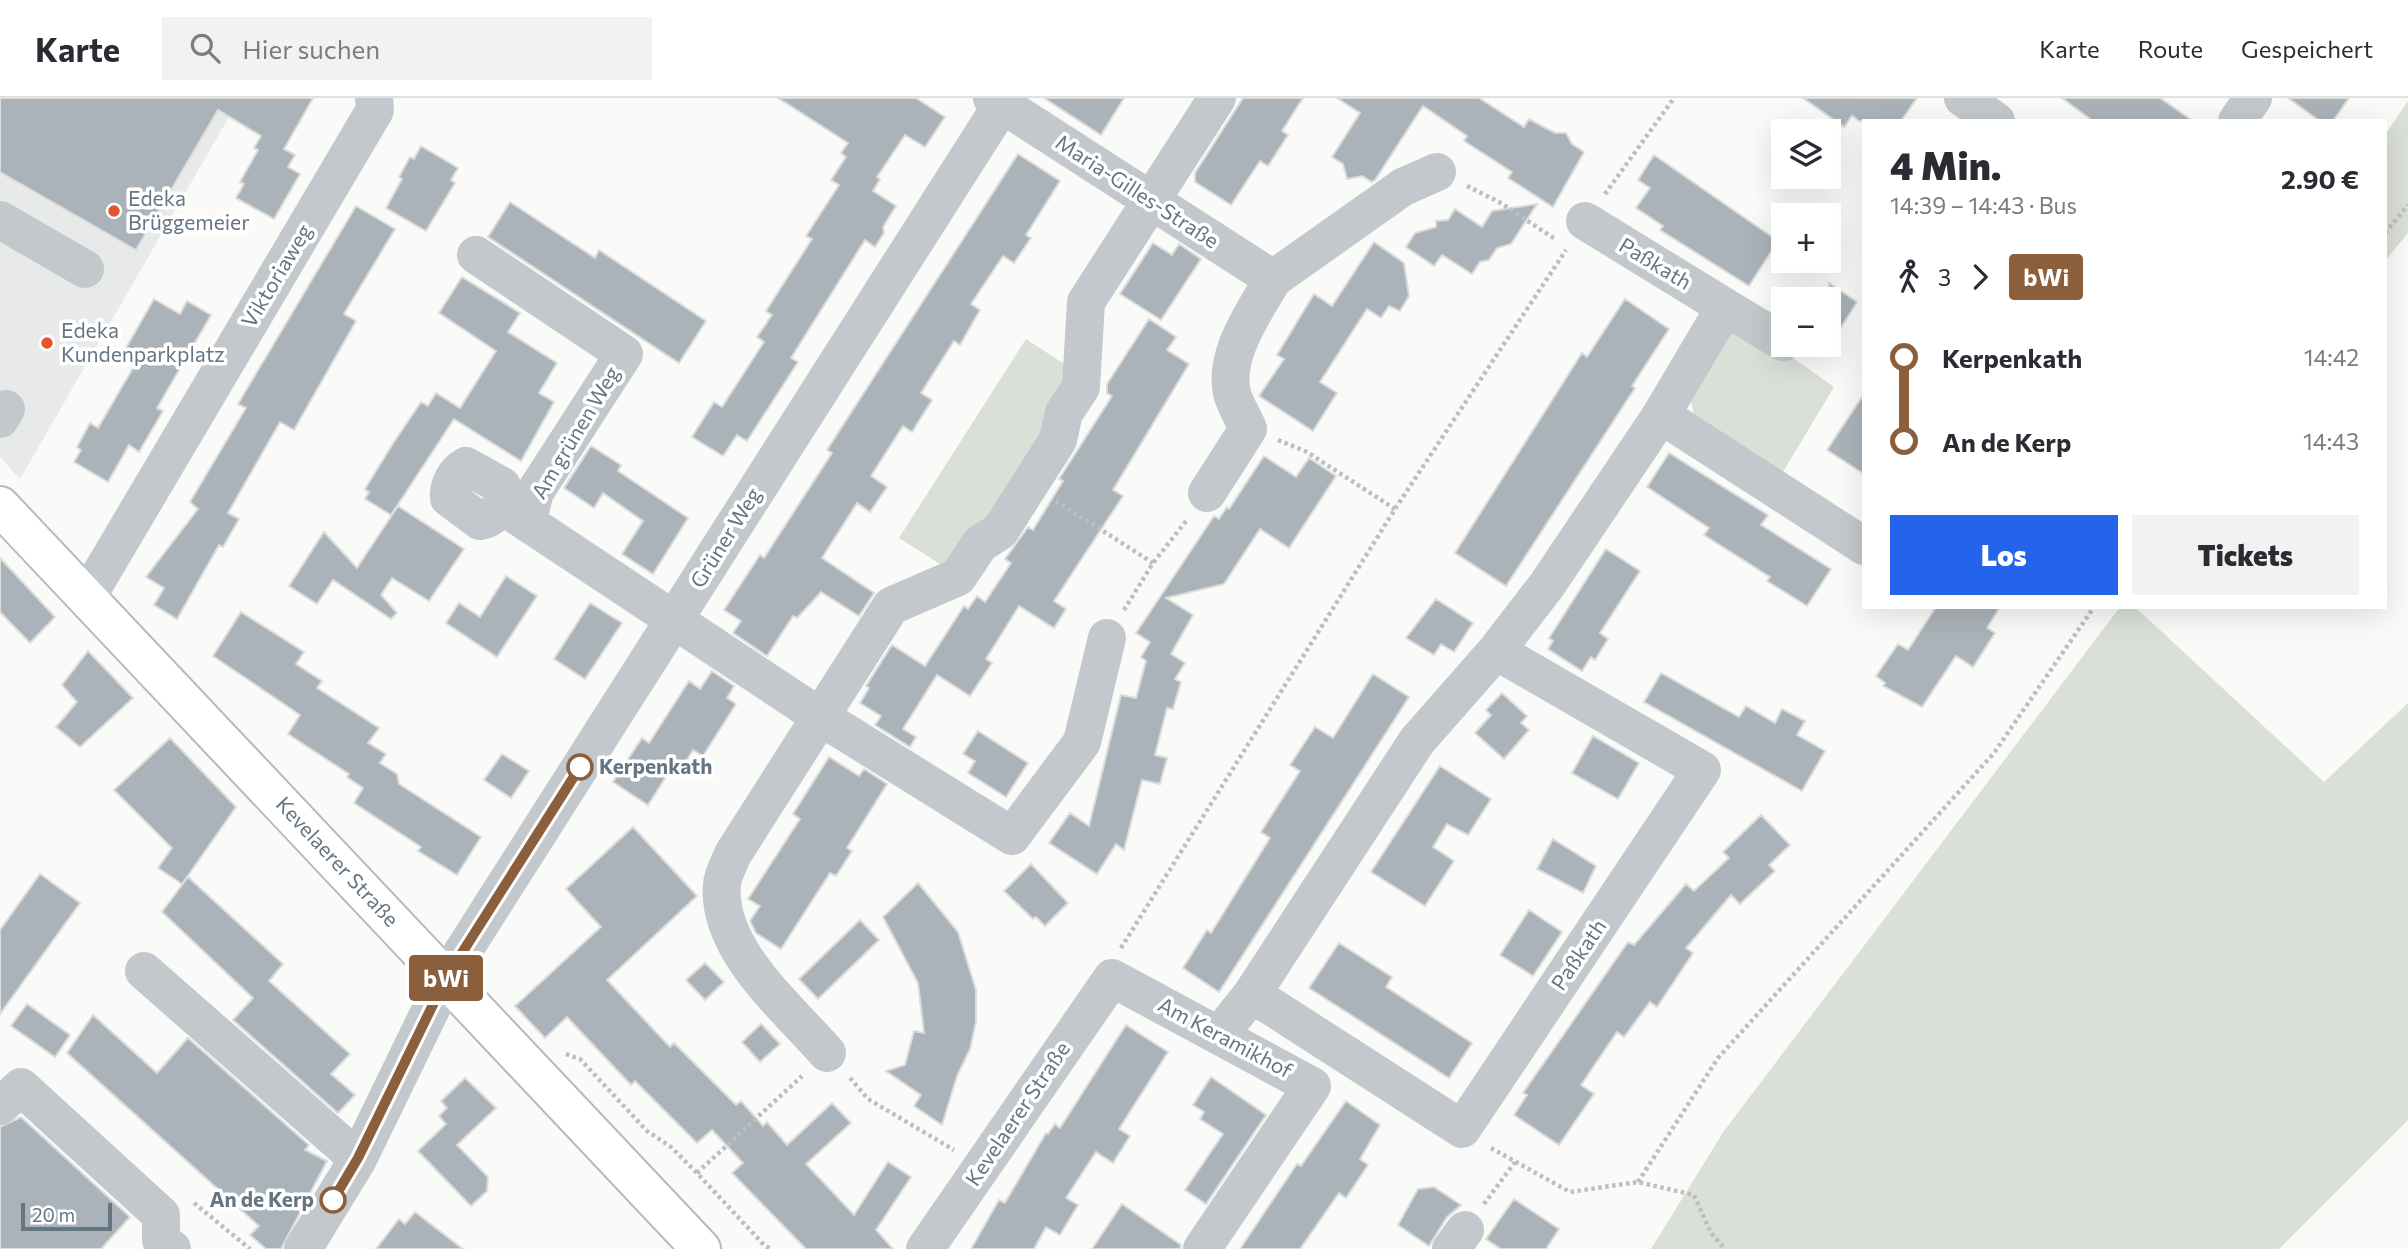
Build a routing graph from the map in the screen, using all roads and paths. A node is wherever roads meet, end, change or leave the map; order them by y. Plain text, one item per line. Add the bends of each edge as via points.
1 (374, 98) edge
2 (1217, 98) edge
3 (1674, 98) edge
4 (1963, 98) edge
5 (2253, 98) edge
6 (999, 100) edge
7 (1993, 119) edge
8 (2239, 119) edge
9 (1437, 172) joint
10 (1152, 201) junction
11 (2408, 205) edge
12 (0, 220) edge
13 (1585, 222) joint
14 (2387, 231) edge
15 (476, 255) dead end
16 (85, 269) dead end
17 (1273, 279) junction
18 (1726, 307) junction
19 (1771, 335) edge
20 (1661, 415) junction
21 (1248, 429) junction
22 (1030, 485) junction
23 (1208, 493) joint
24 (0, 506) edge
25 (1395, 509) junction
26 (1862, 545) edge
27 (1153, 563) junction
28 (87, 597) junction
29 (2093, 609) edge
30 (674, 620) junction
31 (1107, 638) joint
32 (1496, 651) junction
33 (819, 716) junction
34 (144, 971) dead end
35 (446, 978) junction
36 (1112, 978) junction
37 (1252, 994) junction
38 (1220, 1034) junction
39 (518, 1052) junction
40 (827, 1053) junction
41 (0, 1106) edge
42 (358, 1158) junction
43 (980, 1166) junction
44 (697, 1173) junction
45 (1638, 1182) junction
46 (1458, 1239) edge
47 (172, 1249) edge
48 (303, 1249) edge
49 (702, 1249) edge
50 (771, 1249) edge
51 (925, 1249) edge
52 (1202, 1249) edge
53 (1725, 1249) edge

1 - 28 street, Viktoriaweg via 375,110
2 - 10 street
3 - 13 path
4 - 7 street
5 - 8 street
6 - 10 street, Maria-Gilles-Straße
6 - 30 street, Grüner Weg
9 - 17 street via 1402,187
9 - 25 path via 1499,202 1568,247
10 - 17 street, Maria-Gilles-Straße
10 - 22 street via 1086,302 1081,387 1064,413 1058,440
11 - 14 path
12 - 16 street
13 - 18 street, Paßkath
15 - 30 street, Am grünen Weg via 624,354 535,492 514,513
17 - 21 street via 1243,333 1231,368 1232,393
18 - 19 street, Paßkath
18 - 20 street
20 - 26 street
20 - 32 street via 1547,585
21 - 23 street
21 - 25 path via 1307,452
22 - 27 path
22 - 33 street via 1000,531 979,544 958,577 891,606
23 - 27 path
24 - 28 main road, Kevelaerer Straße
25 - 36 path via 1118,952
27 - 31 path
28 - 35 main road, Kevelaerer Straße
29 - 45 path via 1994,753 1718,1058
30 - 33 street
30 - 35 street, Grüner Weg
31 - 33 street via 1082,742 1012,836
32 - 37 street via 1417,741
32 - 37 street, Paßkath via 1702,770 1462,1129
33 - 40 street via 733,854 722,881 722,908 741,955
34 - 42 street
35 - 39 main road, Kevelaerer Straße
35 - 42 street, Grüner Weg
36 - 38 street, Am Keramikhof
36 - 43 street, Kevelaerer Straße
37 - 38 street
38 - 52 street, Am Keramikhof via 1312,1086
39 - 44 path via 551,1048 580,1059 647,1132 671,1147
39 - 49 main road, Kevelaerer Straße
40 - 43 path via 869,1099
40 - 44 path
41 - 47 street via 21,1087 162,1215 161,1240
42 - 48 street, Grüner Weg
43 - 51 street, Kevelaerer Straße
44 - 50 path
45 - 46 path via 1570,1192 1515,1162
45 - 53 path via 1694,1195 1711,1233

